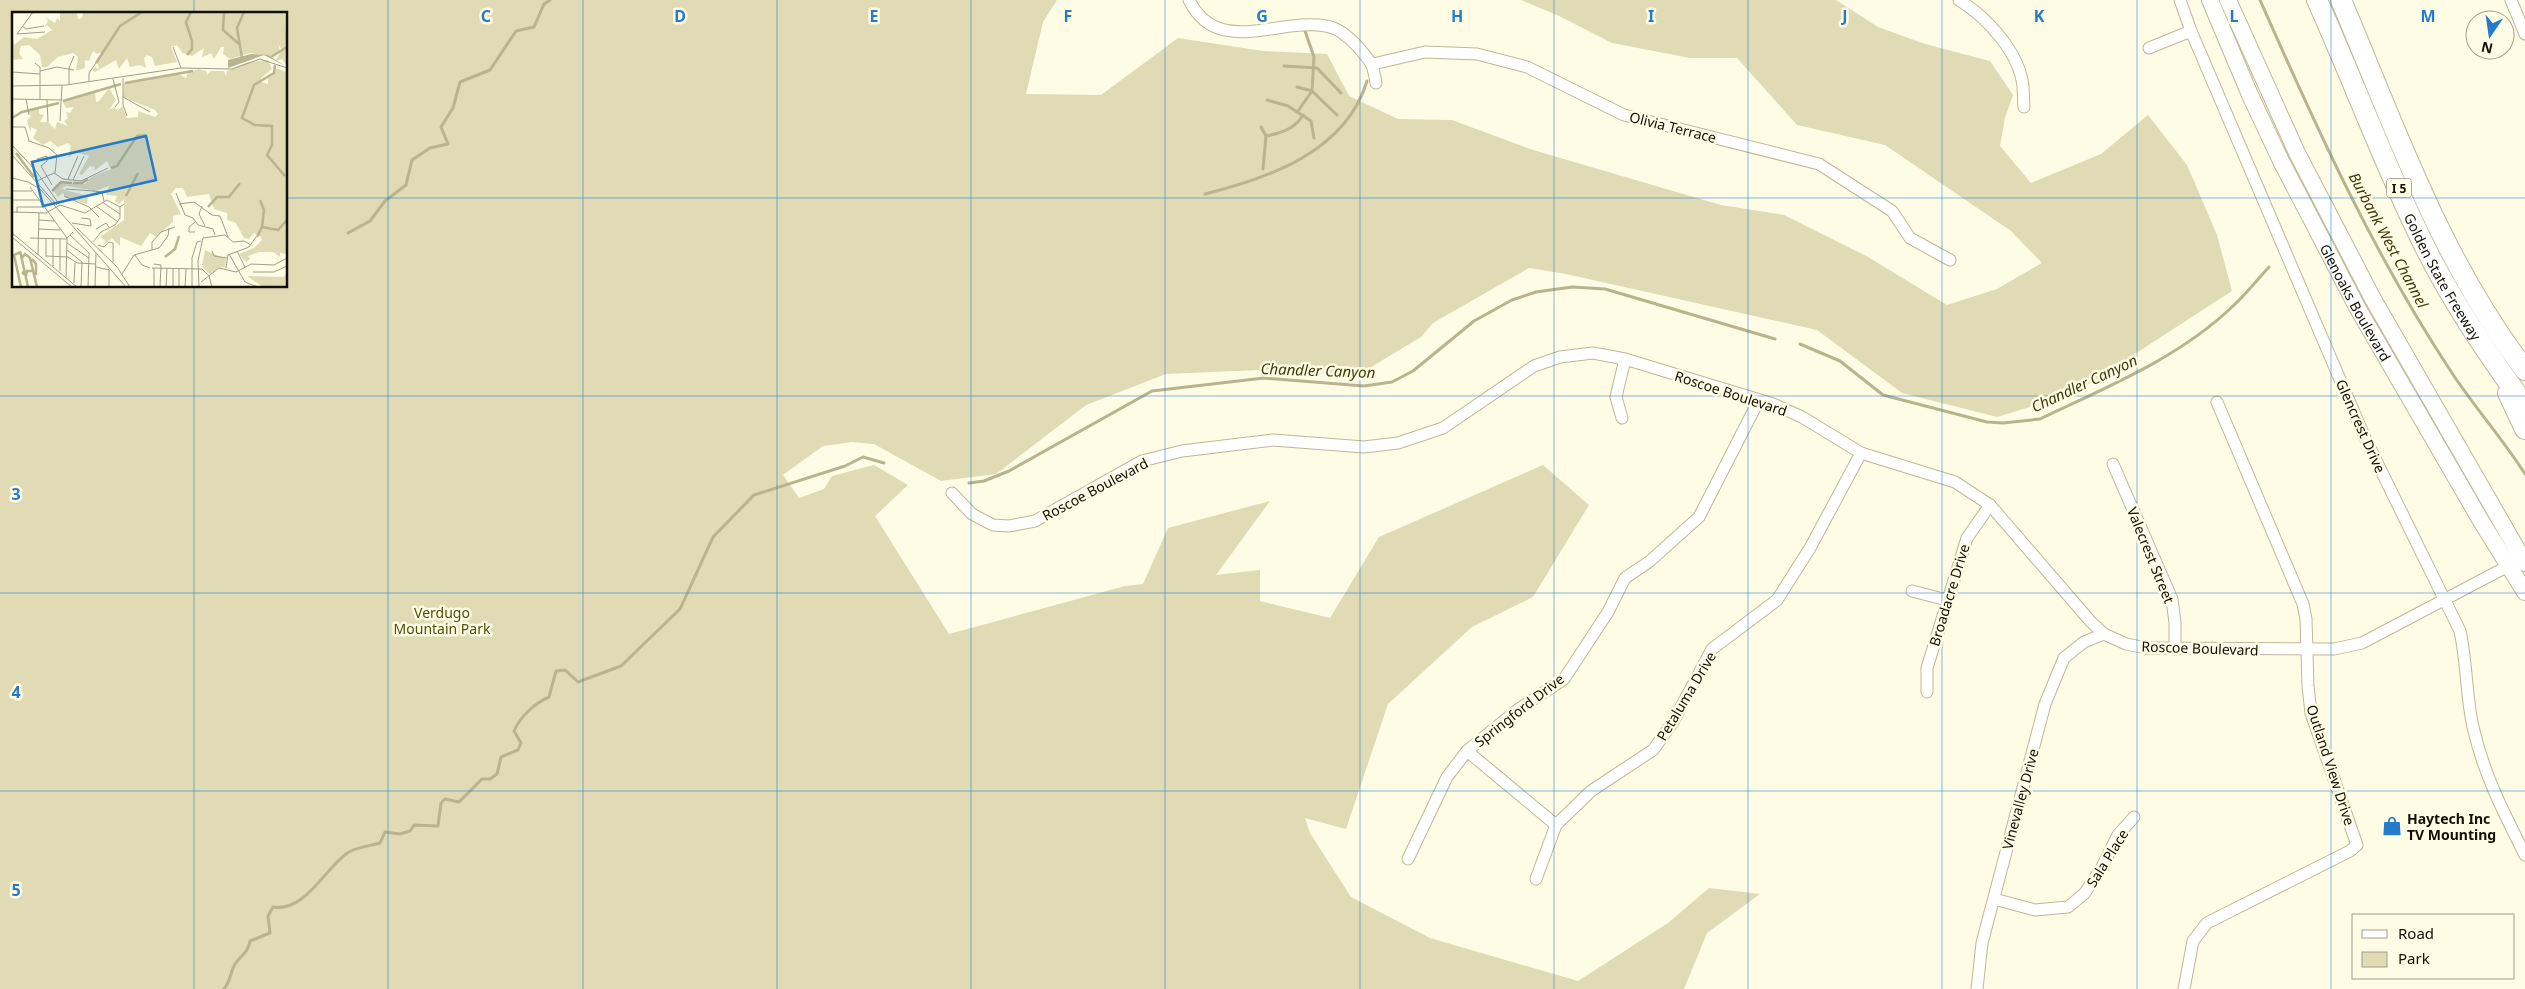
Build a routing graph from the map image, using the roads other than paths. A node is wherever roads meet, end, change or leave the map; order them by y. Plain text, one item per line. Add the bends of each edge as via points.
1 (1189, 0) edge
2 (1959, 0) edge
3 (2180, 0) edge
4 (2210, 0) edge
5 (2228, 0) edge
6 (2317, 0) edge
7 (2332, 0) edge
8 (2341, 0) edge
9 (2354, 0) edge
10 (2511, 0) edge
11 (2191, 32) junction
12 (2525, 34) edge
13 (2150, 48) dead end
14 (1373, 64) junction
15 (1376, 83) dead end
16 (2024, 107) dead end
17 (1950, 260) dead end
18 (2525, 353) edge
19 (1625, 359) junction
20 (2498, 368) junction
21 (2525, 370) edge
22 (2525, 382) edge
23 (1759, 400) junction
24 (2217, 402) dead end
25 (2525, 405) edge
26 (1622, 418) dead end
27 (2525, 429) edge
28 (1861, 453) junction
29 (2113, 464) dead end
30 (952, 493) dead end
31 (1990, 505) junction
32 (2518, 562) edge
33 (1912, 591) dead end
34 (2525, 592) edge
35 (1947, 600) junction
36 (2444, 600) junction
37 (2104, 634) junction
38 (2175, 648) junction
39 (2307, 650) junction
40 (1927, 692) dead end
41 (1468, 751) junction
42 (2134, 817) dead end
43 (1556, 825) junction
44 (2525, 855) edge
45 (1408, 859) dead end
46 (1536, 879) dead end
47 (1994, 899) junction
48 (1977, 989) edge
49 (2184, 989) edge

1 - 14 street via 1200,16 1229,31 1327,26 1352,40
2 - 16 street via 1978,12 2004,41 2022,79
3 - 11 street, Glencrest Drive
4 - 32 main road, Glenoaks Boulevard via 2281,161 2357,307
5 - 32 main road, Glenoaks Boulevard via 2293,145 2368,290
6 - 20 highway, Golden State Freeway / I 5 via 2426,248 2457,305
7 - 22 highway via 2433,236 2456,280
8 - 21 highway via 2421,192 2453,257 2484,312
9 - 18 highway, Golden State Freeway / I 5 via 2444,216 2489,300
10 - 12 street
11 - 13 street
11 - 36 street, Glencrest Drive via 2365,438
14 - 15 street
14 - 17 street, Olivia Terrace via 1425,52 1477,54 1527,67 1624,115 1819,164 1892,211 1910,238
19 - 23 street, Roscoe Boulevard
19 - 26 street via 1616,397
19 - 30 street, Roscoe Boulevard via 1592,354 1560,357 1534,366 1443,428 1398,443 1364,447 1273,440 1182,451 1142,461 1035,521 993,525 972,514
20 - 25 highway, Golden State Freeway / I 5
20 - 27 highway
23 - 28 street, Roscoe Boulevard via 1802,417
23 - 41 street, Springford Drive via 1699,517 1626,578 1608,612 1564,678
24 - 39 street, Outland View Drive via 2303,604
28 - 31 street, Roscoe Boulevard via 1955,482
28 - 43 street, Petaluma Drive via 1810,548 1776,600 1712,649 1673,722 1653,750 1591,791
29 - 38 street, Valecrest Street via 2172,599
31 - 35 street, Broadacre Drive via 1967,538
31 - 37 street, Roscoe Boulevard
32 - 34 main road, Glenoaks Boulevard
32 - 36 street, Roscoe Boulevard
33 - 35 street
35 - 40 street, Broadacre Drive via 1926,668
36 - 39 street, Roscoe Boulevard via 2362,643
36 - 44 street, Glencrest Drive via 2460,631 2472,725 2487,779
37 - 38 street, Roscoe Boulevard via 2126,644 2146,648
37 - 47 street, Vinevalley Drive via 2084,642 2064,658 2045,704
38 - 39 street, Roscoe Boulevard
39 - 49 street, Outland View Drive via 2311,713 2357,845 2207,922 2193,941
41 - 43 street
41 - 45 street, Springford Drive via 1447,777
42 - 47 street, Sala Place via 2118,835 2084,894 2068,907 2035,910
43 - 46 street, Petaluma Drive
47 - 48 street, Vinevalley Drive via 1982,943

